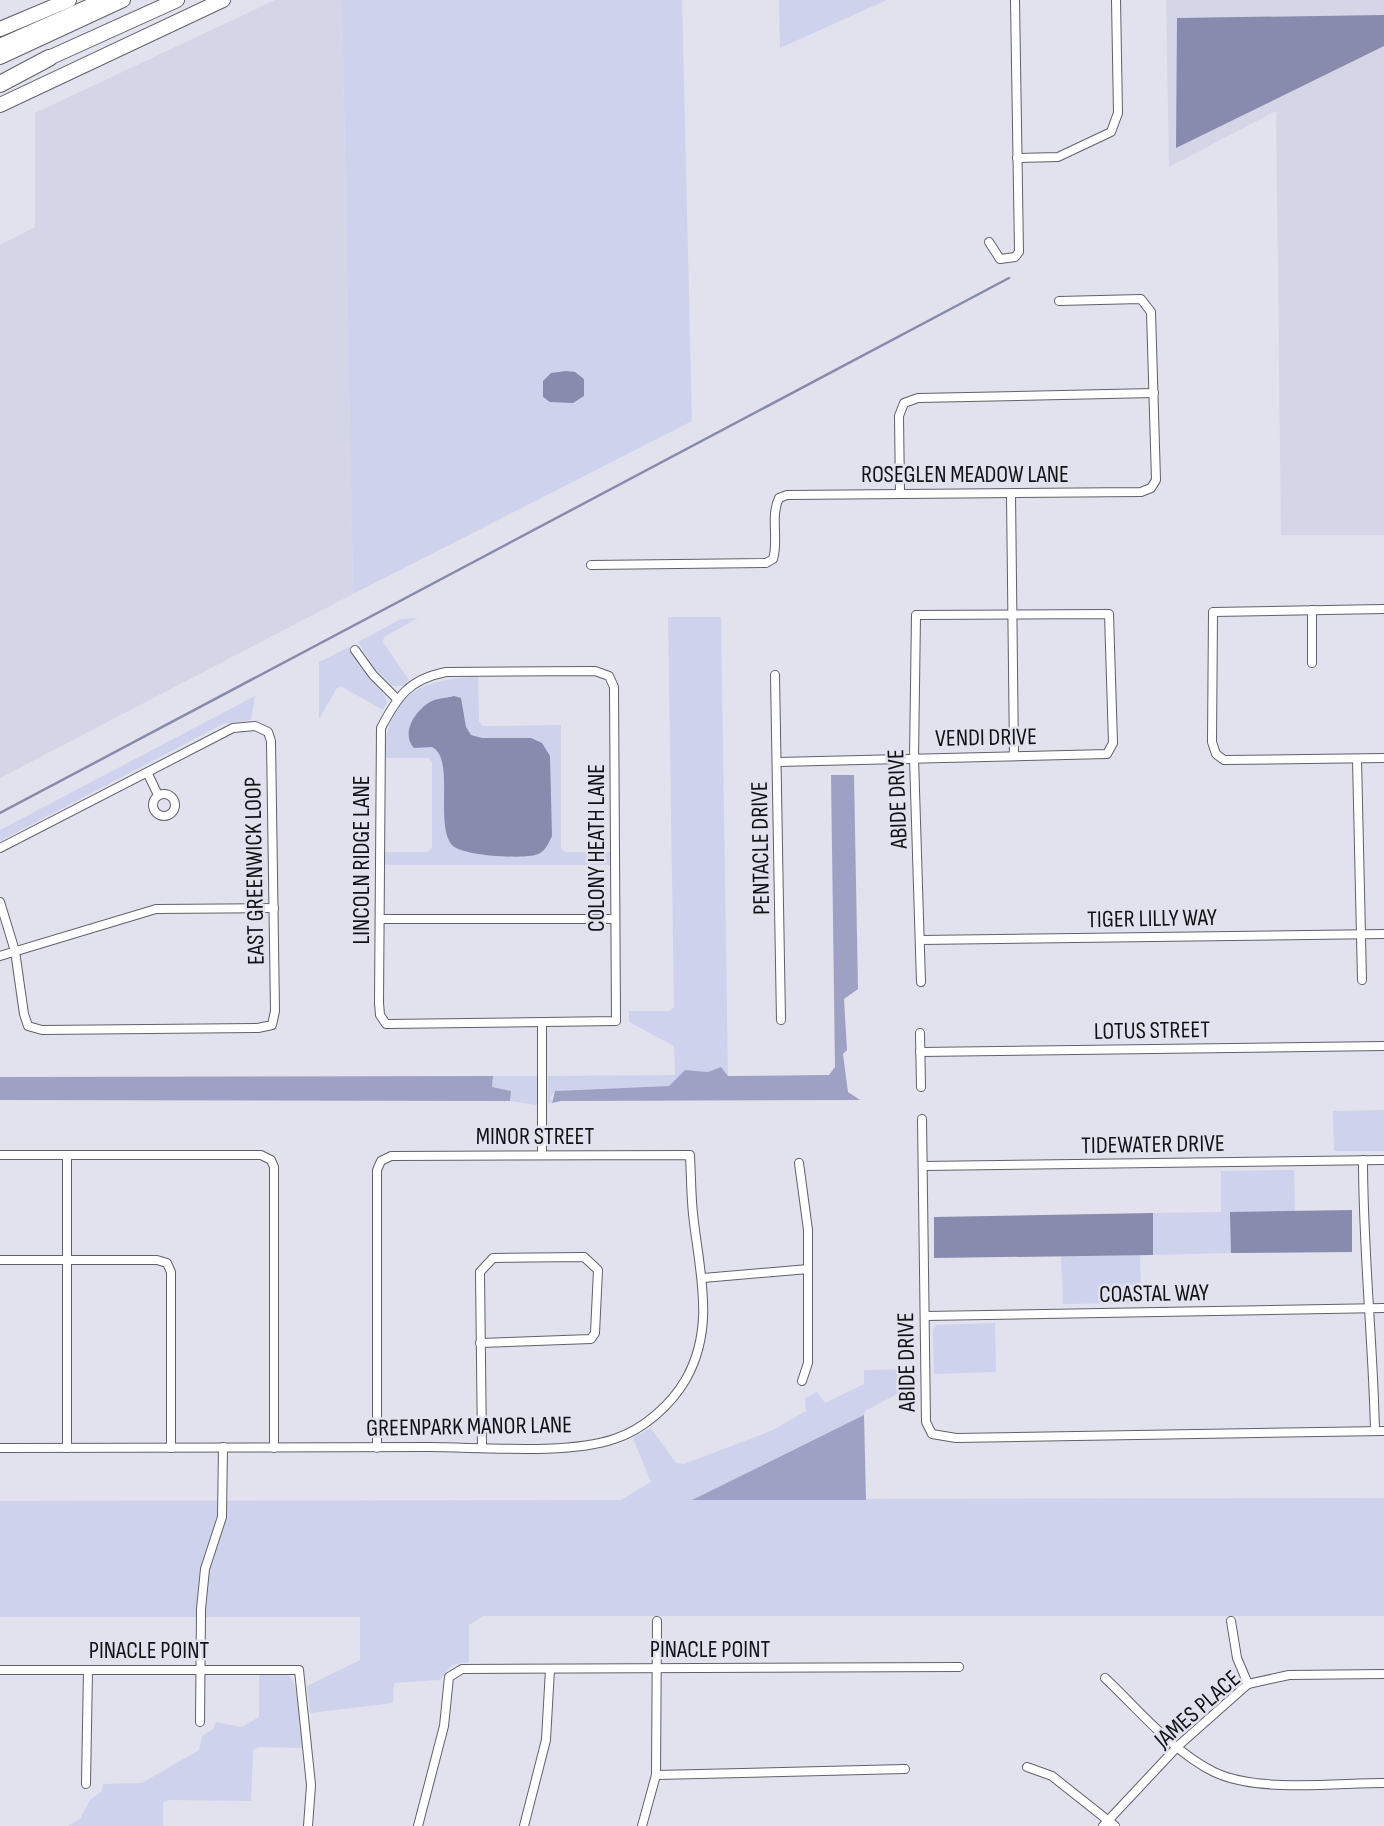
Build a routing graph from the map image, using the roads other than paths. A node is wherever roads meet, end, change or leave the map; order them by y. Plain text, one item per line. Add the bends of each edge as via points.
1 (69, 0) edge
2 (106, 0) edge
3 (123, 0) edge
4 (177, 0) edge
5 (223, 0) edge
6 (1015, 0) edge
7 (1116, 0) edge
8 (0, 29) edge
9 (0, 47) edge
10 (0, 57) edge
11 (49, 58) joint
12 (0, 82) edge
13 (0, 105) edge
14 (1017, 158) junction
15 (989, 242) dead end
16 (1059, 300) dead end
17 (1154, 393) junction
18 (900, 494) junction
19 (1011, 494) junction
20 (591, 565) dead end
21 (1384, 609) edge
22 (1312, 610) junction
23 (1012, 613) junction
24 (355, 650) dead end
25 (1312, 663) dead end
26 (775, 675) dead end
27 (396, 698) junction
28 (1014, 756) junction
29 (914, 758) junction
30 (1384, 758) edge
31 (1357, 759) junction
32 (778, 762) junction
33 (148, 774) junction
34 (158, 795) dead end
35 (0, 848) edge
36 (0, 902) edge
37 (274, 908) junction
38 (380, 919) junction
39 (615, 919) junction
40 (1384, 934) edge
41 (1361, 935) junction
42 (920, 940) junction
43 (15, 951) junction
44 (0, 956) edge
45 (1362, 980) dead end
46 (921, 982) dead end
47 (781, 1020) dead end
48 (542, 1022) junction
49 (919, 1033) dead end
50 (1384, 1046) edge
51 (920, 1052) junction
52 (921, 1087) dead end
53 (922, 1119) dead end
54 (542, 1154) junction
55 (0, 1155) edge
56 (67, 1155) junction
57 (690, 1156) joint
58 (1363, 1160) junction
59 (1384, 1160) edge
60 (799, 1163) dead end
61 (923, 1166) junction
62 (0, 1260) edge
63 (67, 1260) junction
64 (808, 1269) junction
65 (703, 1278) junction
66 (1368, 1308) junction
67 (1384, 1308) edge
68 (925, 1316) junction
69 (480, 1343) junction
70 (802, 1381) dead end
71 (1380, 1431) edge
72 (223, 1447) junction
73 (377, 1447) junction
74 (482, 1447) junction
75 (0, 1448) edge
76 (67, 1448) junction
77 (171, 1448) junction
78 (274, 1448) junction
79 (657, 1620) dead end
80 (1231, 1621) dead end
81 (958, 1667) dead end
82 (657, 1668) junction
83 (200, 1669) junction
84 (550, 1669) junction
85 (0, 1670) edge
86 (88, 1670) junction
87 (1384, 1674) edge
88 (1105, 1678) dead end
89 (1248, 1684) junction
90 (200, 1722) dead end
91 (1178, 1746) junction
92 (1027, 1767) dead end
93 (905, 1769) dead end
94 (656, 1775) junction
95 (1384, 1783) edge
96 (86, 1784) dead end
97 (1109, 1824) edge
98 (308, 1826) edge
99 (418, 1826) edge
100 (524, 1826) edge
101 (642, 1826) edge

1 - 8 highway
2 - 9 highway
3 - 10 highway
4 - 11 highway
5 - 13 highway
6 - 14 street
7 - 14 street via 1118,113 1111,132 1058,157
11 - 12 highway
14 - 15 street via 1020,244 1015,257 1000,259
16 - 17 street via 1141,299 1150,312
17 - 18 street via 918,398 904,403 899,416
17 - 19 street, ROSEGLEN MEADOW LANE via 1156,480 1152,488 1141,492
18 - 19 street, ROSEGLEN MEADOW LANE
18 - 20 street, ROSEGLEN MEADOW LANE via 779,498 775,551 766,563
19 - 23 street
21 - 22 street
22 - 25 street
22 - 31 street via 1213,612 1212,742 1224,760
23 - 28 street
23 - 28 street, VENDI DRIVE via 1109,614 1111,752
23 - 29 street, ABIDE DRIVE via 916,615
24 - 27 street
26 - 32 street, PENTACLE DRIVE
27 - 38 street, LINCOLN RIDGE LANE via 382,729
27 - 39 street, COLONY HEATH LANE via 428,676 446,672 595,671 609,676 614,687
28 - 29 street, VENDI DRIVE
29 - 32 street, VENDI DRIVE
29 - 42 street, ABIDE DRIVE
30 - 31 street
31 - 41 street
32 - 47 street, PENTACLE DRIVE
33 - 34 street
33 - 35 street
33 - 37 street, EAST GREENWICK LOOP via 233,727 255,726 268,732
36 - 43 street
37 - 43 street via 156,909
37 - 43 street, EAST GREENWICK LOOP via 275,1011 272,1025 258,1028 42,1030 28,1026
38 - 39 street
38 - 48 street, LINCOLN RIDGE LANE via 380,1015 386,1024
39 - 48 street, COLONY HEATH LANE via 617,1021
40 - 41 street, TIGER LILLY WAY
41 - 42 street, TIGER LILLY WAY
41 - 45 street
42 - 46 street, ABIDE DRIVE
43 - 44 street
48 - 54 street
49 - 51 street
50 - 51 street, LOTUS STREET
51 - 52 street
53 - 61 street, ABIDE DRIVE
54 - 57 street, MINOR STREET
54 - 73 street, MINOR STREET via 391,1156 381,1161 377,1170
55 - 56 street
56 - 63 street
56 - 78 street via 261,1155 271,1160
57 - 65 street, GREENPARK MANOR LANE
58 - 59 street, TIDEWATER DRIVE
58 - 61 street, TIDEWATER DRIVE
58 - 66 street
60 - 64 street via 807,1207
61 - 68 street, ABIDE DRIVE
62 - 63 street
63 - 76 street
63 - 77 street via 157,1260 167,1264 171,1272
64 - 65 street
64 - 70 street via 808,1363
65 - 74 street, GREENPARK MANOR LANE via 700,1348 685,1381 657,1416 614,1439 560,1447
66 - 67 street, COASTAL WAY
66 - 68 street, COASTAL WAY
66 - 71 street
68 - 71 street, ABIDE DRIVE via 926,1422 932,1434 956,1438
69 - 69 street via 480,1272 493,1258 584,1257 593,1262 598,1270 591,1339
69 - 74 street
72 - 77 street, GREENPARK MANOR LANE
72 - 78 street, GREENPARK MANOR LANE
72 - 83 street via 222,1517 205,1569
73 - 74 street, GREENPARK MANOR LANE
73 - 78 street, GREENPARK MANOR LANE
75 - 76 street, GREENPARK MANOR LANE
76 - 77 street, GREENPARK MANOR LANE
79 - 82 street
80 - 89 street via 1237,1658
81 - 82 street, PINACLE POINT
82 - 84 street, PINACLE POINT
82 - 94 street
83 - 86 street, PINACLE POINT
83 - 90 street
83 - 98 street, PINACLE POINT via 299,1670 311,1785
84 - 99 street, PINACLE POINT via 462,1669 449,1677 444,1726
84 - 100 street via 546,1740
85 - 86 street, PINACLE POINT
86 - 96 street
87 - 89 street, JAMES PLACE via 1289,1675
88 - 91 street
89 - 91 street, JAMES PLACE
91 - 95 street via 1215,1772 1252,1782
91 - 97 street, JAMES PLACE
92 - 97 street via 1052,1776
93 - 94 street
94 - 101 street

